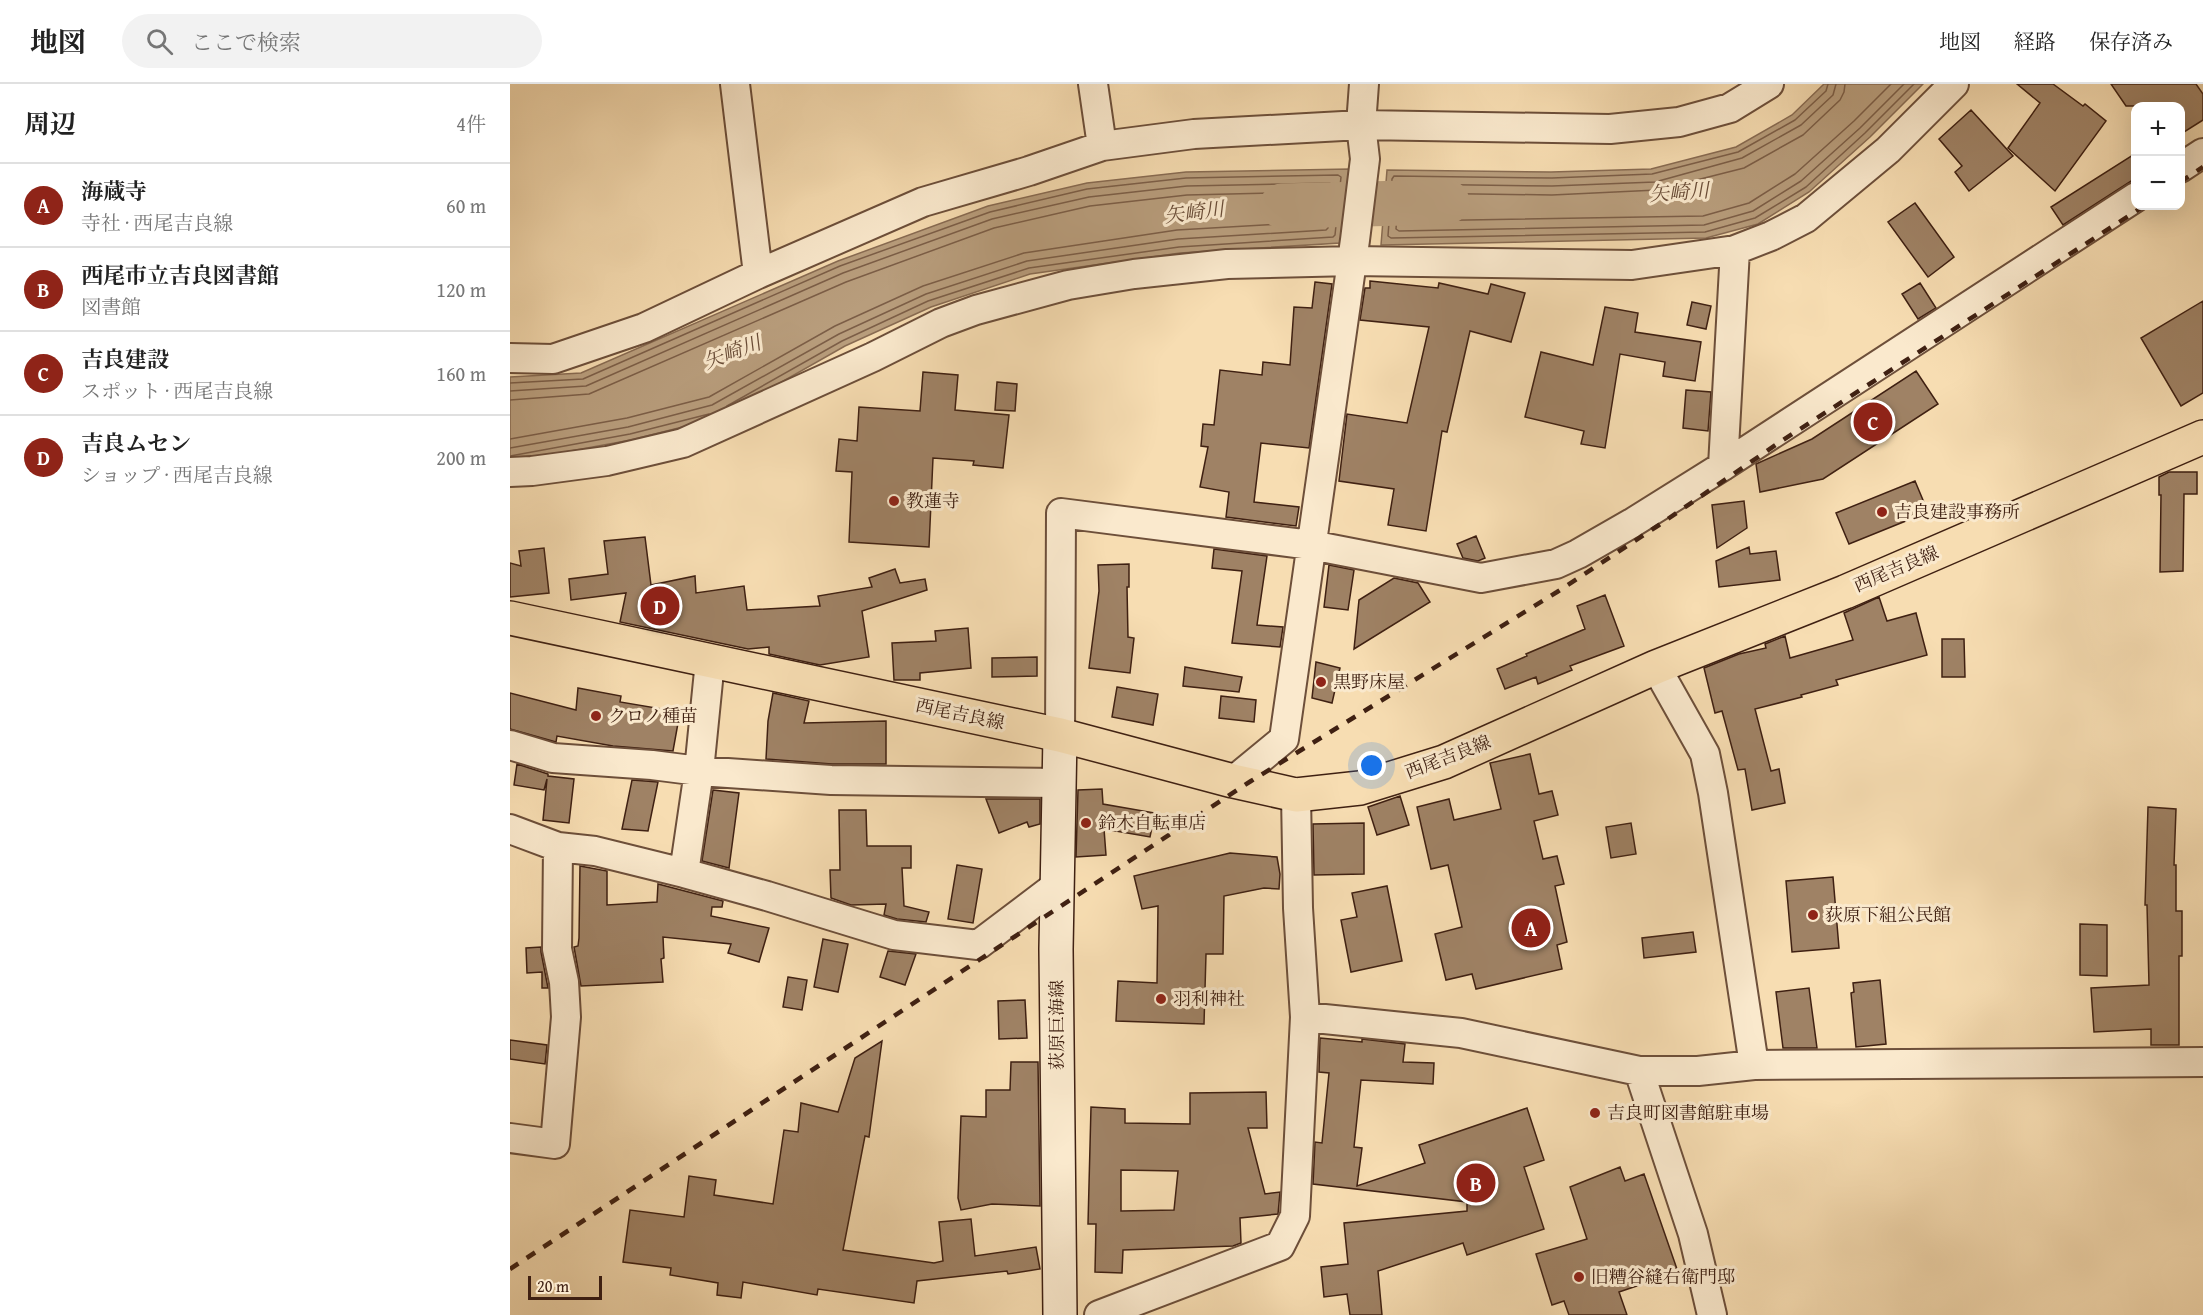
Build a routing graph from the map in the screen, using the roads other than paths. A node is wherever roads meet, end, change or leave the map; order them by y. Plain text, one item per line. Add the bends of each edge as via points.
1 (735, 84) edge
2 (1093, 84) edge
3 (1364, 84) edge
4 (1954, 84) edge
5 (1760, 87) edge
6 (1361, 125) junction
7 (1102, 146) junction
8 (2203, 153) edge
9 (2185, 165) edge
10 (2131, 200) edge
11 (1354, 250) junction
12 (1735, 250) junction
13 (758, 274) junction
14 (510, 358) edge
15 (2203, 437) edge
16 (1723, 466) junction
17 (510, 472) edge
18 (1311, 545) junction
19 (510, 618) edge
20 (710, 661) junction
21 (1656, 667) junction
22 (1060, 735) junction
23 (510, 746) edge
24 (699, 771) junction
25 (1233, 781) junction
26 (1059, 783) junction
27 (1296, 795) junction
28 (510, 829) edge
29 (558, 847) junction
30 (684, 873) junction
31 (1056, 886) junction
32 (1305, 1017) junction
33 (2203, 1062) edge
34 (1754, 1065) junction
35 (1639, 1071) junction
36 (510, 1138) edge
37 (1060, 1315) edge
38 (1099, 1315) edge
39 (1712, 1315) edge

1 - 13 street
2 - 7 street
3 - 6 street
4 - 12 street via 1888,150 1806,218
5 - 6 street via 1730,108 1698,118 1610,129
6 - 7 street via 1194,134
6 - 11 street via 1365,159
7 - 13 street via 923,202
8 - 9 street
10 - 16 street
11 - 12 street via 1632,265
11 - 17 street via 1068,285 976,310 941,324 683,443 607,462
11 - 18 street
12 - 16 street
13 - 14 street via 644,328 553,359
15 - 21 main road, 西尾吉良線 via 1845,592
16 - 18 street via 1578,554 1526,571 1481,578
18 - 22 street via 1061,513
18 - 25 street via 1284,739
19 - 20 main road, 西尾吉良線
20 - 22 main road, 西尾吉良線
20 - 24 street
21 - 27 main road, 西尾吉良線 via 1444,762 1360,788
21 - 34 street via 1705,754
22 - 25 main road, 西尾吉良線
22 - 26 main road, 荻原巨海線
23 - 24 street via 553,758
24 - 26 street via 831,780
24 - 30 street
25 - 27 main road, 西尾吉良線
26 - 31 main road, 荻原巨海線
27 - 32 street
28 - 29 street
29 - 30 street via 595,851
29 - 36 street via 557,949 566,1017 555,1144
30 - 31 street via 894,934 978,945
31 - 37 main road, 荻原巨海線
32 - 35 street via 1461,1033
32 - 38 street via 1295,1216 1280,1246
33 - 34 street
34 - 35 street via 1698,1071
35 - 39 street via 1693,1234

